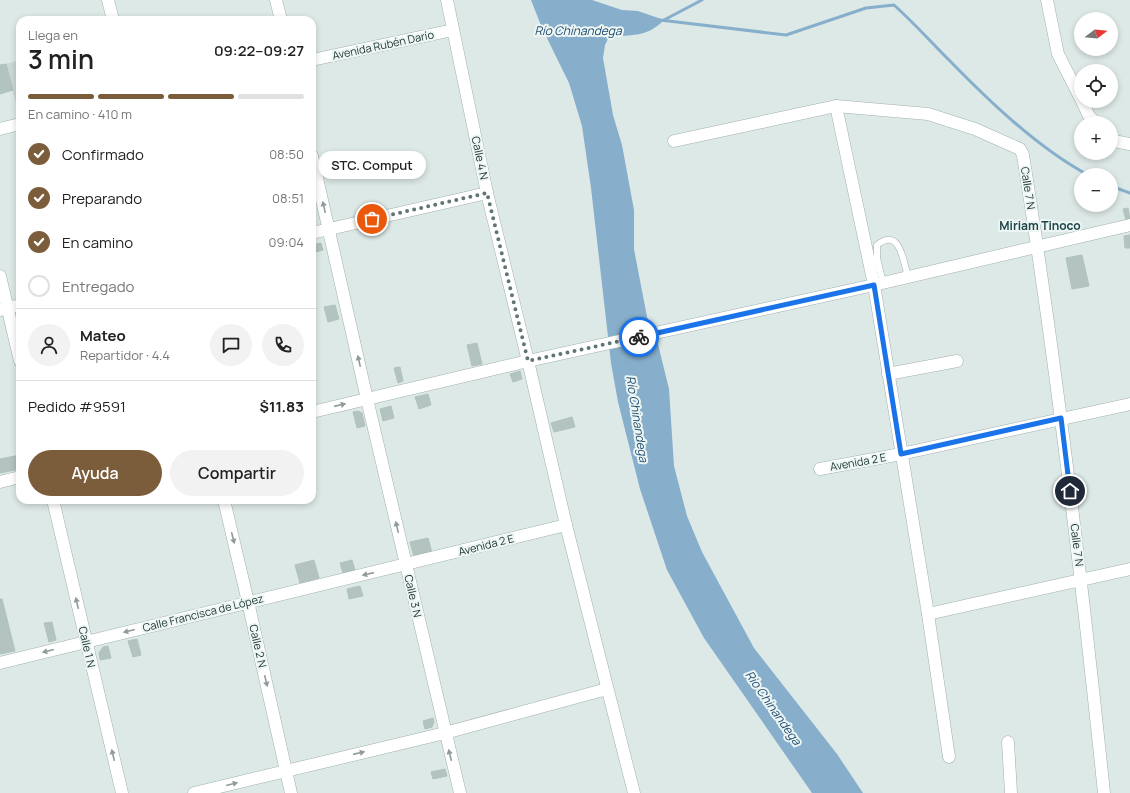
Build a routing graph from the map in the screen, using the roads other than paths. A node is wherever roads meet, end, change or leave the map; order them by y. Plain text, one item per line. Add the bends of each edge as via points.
1 (108, 0) edge
2 (276, 0) edge
3 (447, 0) edge
4 (1048, 0) edge
5 (112, 16) edge
6 (280, 16) edge
7 (453, 30) junction
8 (316, 59) edge
9 (1074, 85) edge
10 (836, 106) junction
11 (16, 125) edge
12 (0, 128) edge
13 (674, 141) dead end
14 (1118, 142) edge
15 (1130, 144) edge
16 (316, 173) edge
17 (487, 193) junction
18 (1130, 225) edge
19 (329, 229) junction
20 (316, 232) edge
21 (1038, 246) junction
22 (0, 276) edge
23 (908, 277) junction
24 (878, 284) junction
25 (16, 306) edge
26 (4, 309) edge
27 (16, 348) edge
28 (528, 361) junction
29 (958, 361) dead end
30 (888, 374) junction
31 (367, 399) junction
32 (1130, 404) edge
33 (316, 411) edge
34 (1061, 418) junction
35 (901, 454) junction
36 (820, 469) dead end
37 (16, 478) edge
38 (0, 482) edge
39 (54, 504) edge
40 (225, 504) edge
41 (566, 525) junction
42 (406, 565) junction
43 (1130, 569) edge
44 (1082, 579) junction
45 (248, 602) junction
46 (928, 614) junction
47 (86, 641) junction
48 (0, 663) edge
49 (607, 689) junction
50 (445, 733) junction
51 (1008, 742) dead end
52 (949, 757) dead end
53 (286, 770) junction
54 (122, 793) edge
55 (194, 793) edge
56 (291, 793) edge
57 (460, 793) edge
58 (634, 793) edge
59 (1011, 793) edge
60 (1104, 793) edge

1 - 5 street
2 - 6 street
3 - 7 street, Calle 4 N
4 - 9 street via 1058,54
7 - 8 street, Avenida Rubén Darío
7 - 17 street, Calle 4 N
10 - 13 street
10 - 21 street, Calle 7 N via 928,114 975,129 1020,149
10 - 24 street
11 - 12 street
14 - 15 street
19 -> 16 street, Calle 3 N
17 - 19 street
17 - 28 street, Calle 4 N
18 - 21 street
19 - 20 street
31 -> 19 street, Calle 3 N
21 - 23 street
21 - 34 street, Calle 7 N
22 - 26 street
23 - 24 street
23 - 24 lane via 899,246 890,239 877,245
24 - 28 street
24 - 30 street
25 - 26 street
26 - 27 street
28 - 31 street
28 - 41 street, Calle 4 N
29 - 30 street
30 - 35 street
33 -> 31 street
42 -> 31 street, Calle 3 N
32 - 34 street, Avenida 2 E
34 - 35 street, Avenida 2 E
34 - 44 street, Calle 7 N
35 - 36 street, Avenida 2 E
35 - 46 street
37 - 38 street
47 -> 39 street, Calle 1 N
40 -> 45 street, Calle 2 N
41 - 42 street, Avenida 2 E
41 - 49 street, Calle 4 N
42 -> 45 street, Calle Francisca de López
42 - 50 street, Calle 3 N
43 - 44 street
44 - 46 street
44 - 60 street, Calle 7 N
45 -> 47 street, Calle Francisca de López
45 -> 53 street, Calle 2 N
46 - 52 street
47 -> 48 street, Calle Francisca de López
54 -> 47 street, Calle 1 N
49 - 50 street
49 - 58 street, Calle 4 N
53 -> 50 street
57 -> 50 street, Calle 3 N
51 - 59 street
55 -> 53 street
53 - 56 street, Calle 2 N

